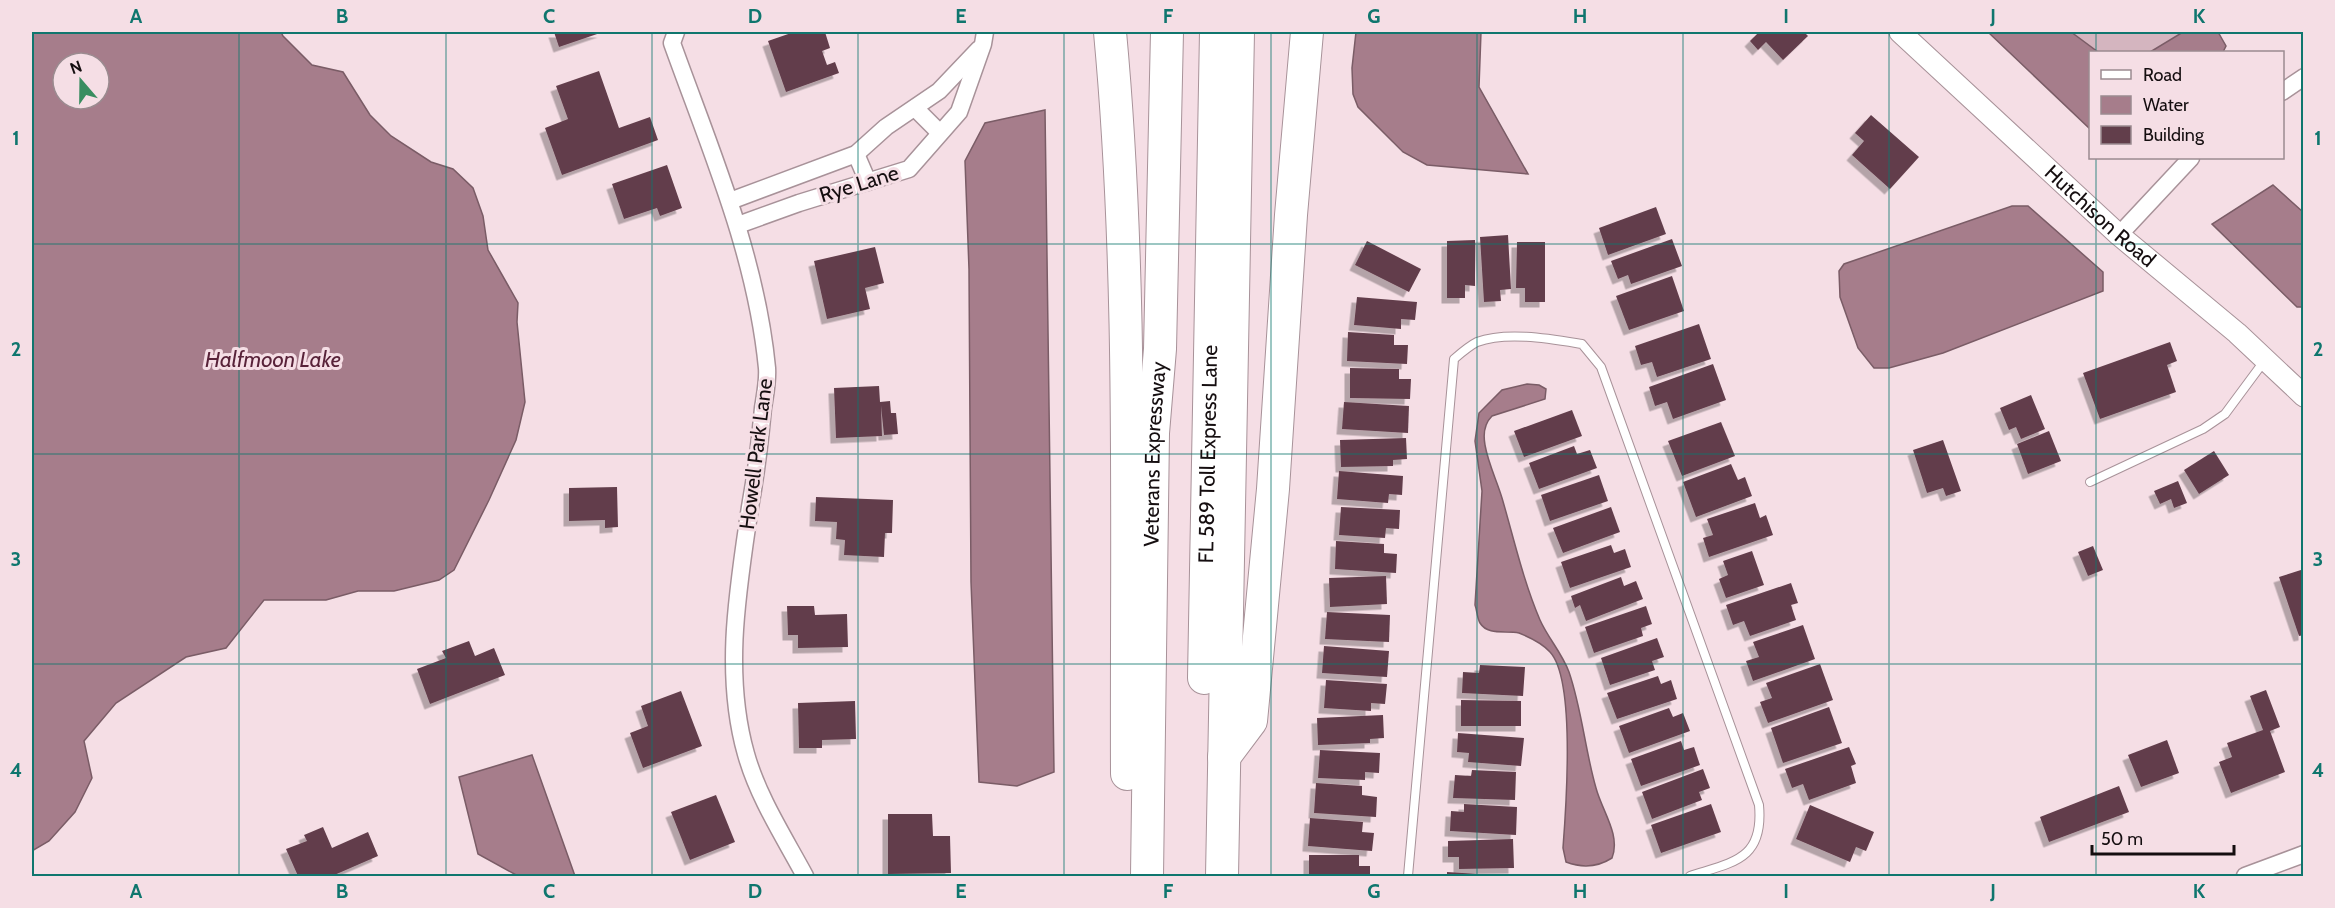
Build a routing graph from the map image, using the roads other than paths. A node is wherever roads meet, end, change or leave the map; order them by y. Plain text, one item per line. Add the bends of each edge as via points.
1 (676, 32) edge
2 (1110, 32) edge
3 (1167, 32) edge
4 (1216, 32) edge
5 (1238, 32) edge
6 (1307, 32) edge
7 (1900, 32) edge
8 (984, 38) edge
9 (2304, 76) edge
10 (2284, 91) edge
11 (915, 108) junction
12 (940, 133) junction
13 (856, 154) junction
14 (2190, 159) edge
15 (868, 182) junction
16 (730, 201) junction
17 (738, 225) junction
18 (2120, 235) junction
19 (1160, 349) junction
20 (2265, 360) junction
21 (2304, 396) edge
22 (2090, 482) dead end
23 (1224, 757) junction
24 (1148, 839) junction
25 (2304, 854) edge
26 (2288, 869) edge
27 (805, 876) edge
28 (1147, 876) edge
29 (1168, 876) edge
30 (1201, 876) edge
31 (1222, 876) edge
32 (1408, 876) edge
33 (1690, 876) edge
34 (2245, 876) edge

1 - 16 street, Howell Park Lane via 672,43
2 - 24 highway via 1121,192 1126,380 1127,785
3 - 19 highway, Veterans Expressway
4 - 30 highway, FL 589 Toll Express Lane
5 - 23 highway
6 - 23 highway via 1273,489 1251,721
7 - 18 street, Hutchison Road
8 - 11 street, Rye Lane via 939,91
8 - 12 street, Rye Lane via 959,112
9 - 10 street
11 - 12 street
11 - 13 street, Rye Lane
12 - 15 street, Rye Lane via 909,169
13 - 15 street
13 - 16 street, Rye Lane
14 - 18 street
15 - 17 street, Rye Lane
16 - 17 street, Howell Park Lane
17 - 27 street, Howell Park Lane via 752,275 767,370 733,642 736,707 746,756
18 - 20 street, Hutchison Road
19 - 24 highway, Veterans Expressway via 1153,433
19 - 29 highway, FL 589 Toll Express Lane via 1175,416
20 - 21 street, Hutchison Road
20 - 22 lane via 2225,414 2203,429
23 - 31 highway
24 - 28 highway, Veterans Expressway
25 - 26 street
26 - 34 street
32 - 33 lane via 1454,359 1475,343 1493,338 1548,338 1582,344 1601,367 1759,805 1761,826 1752,848 1736,861

